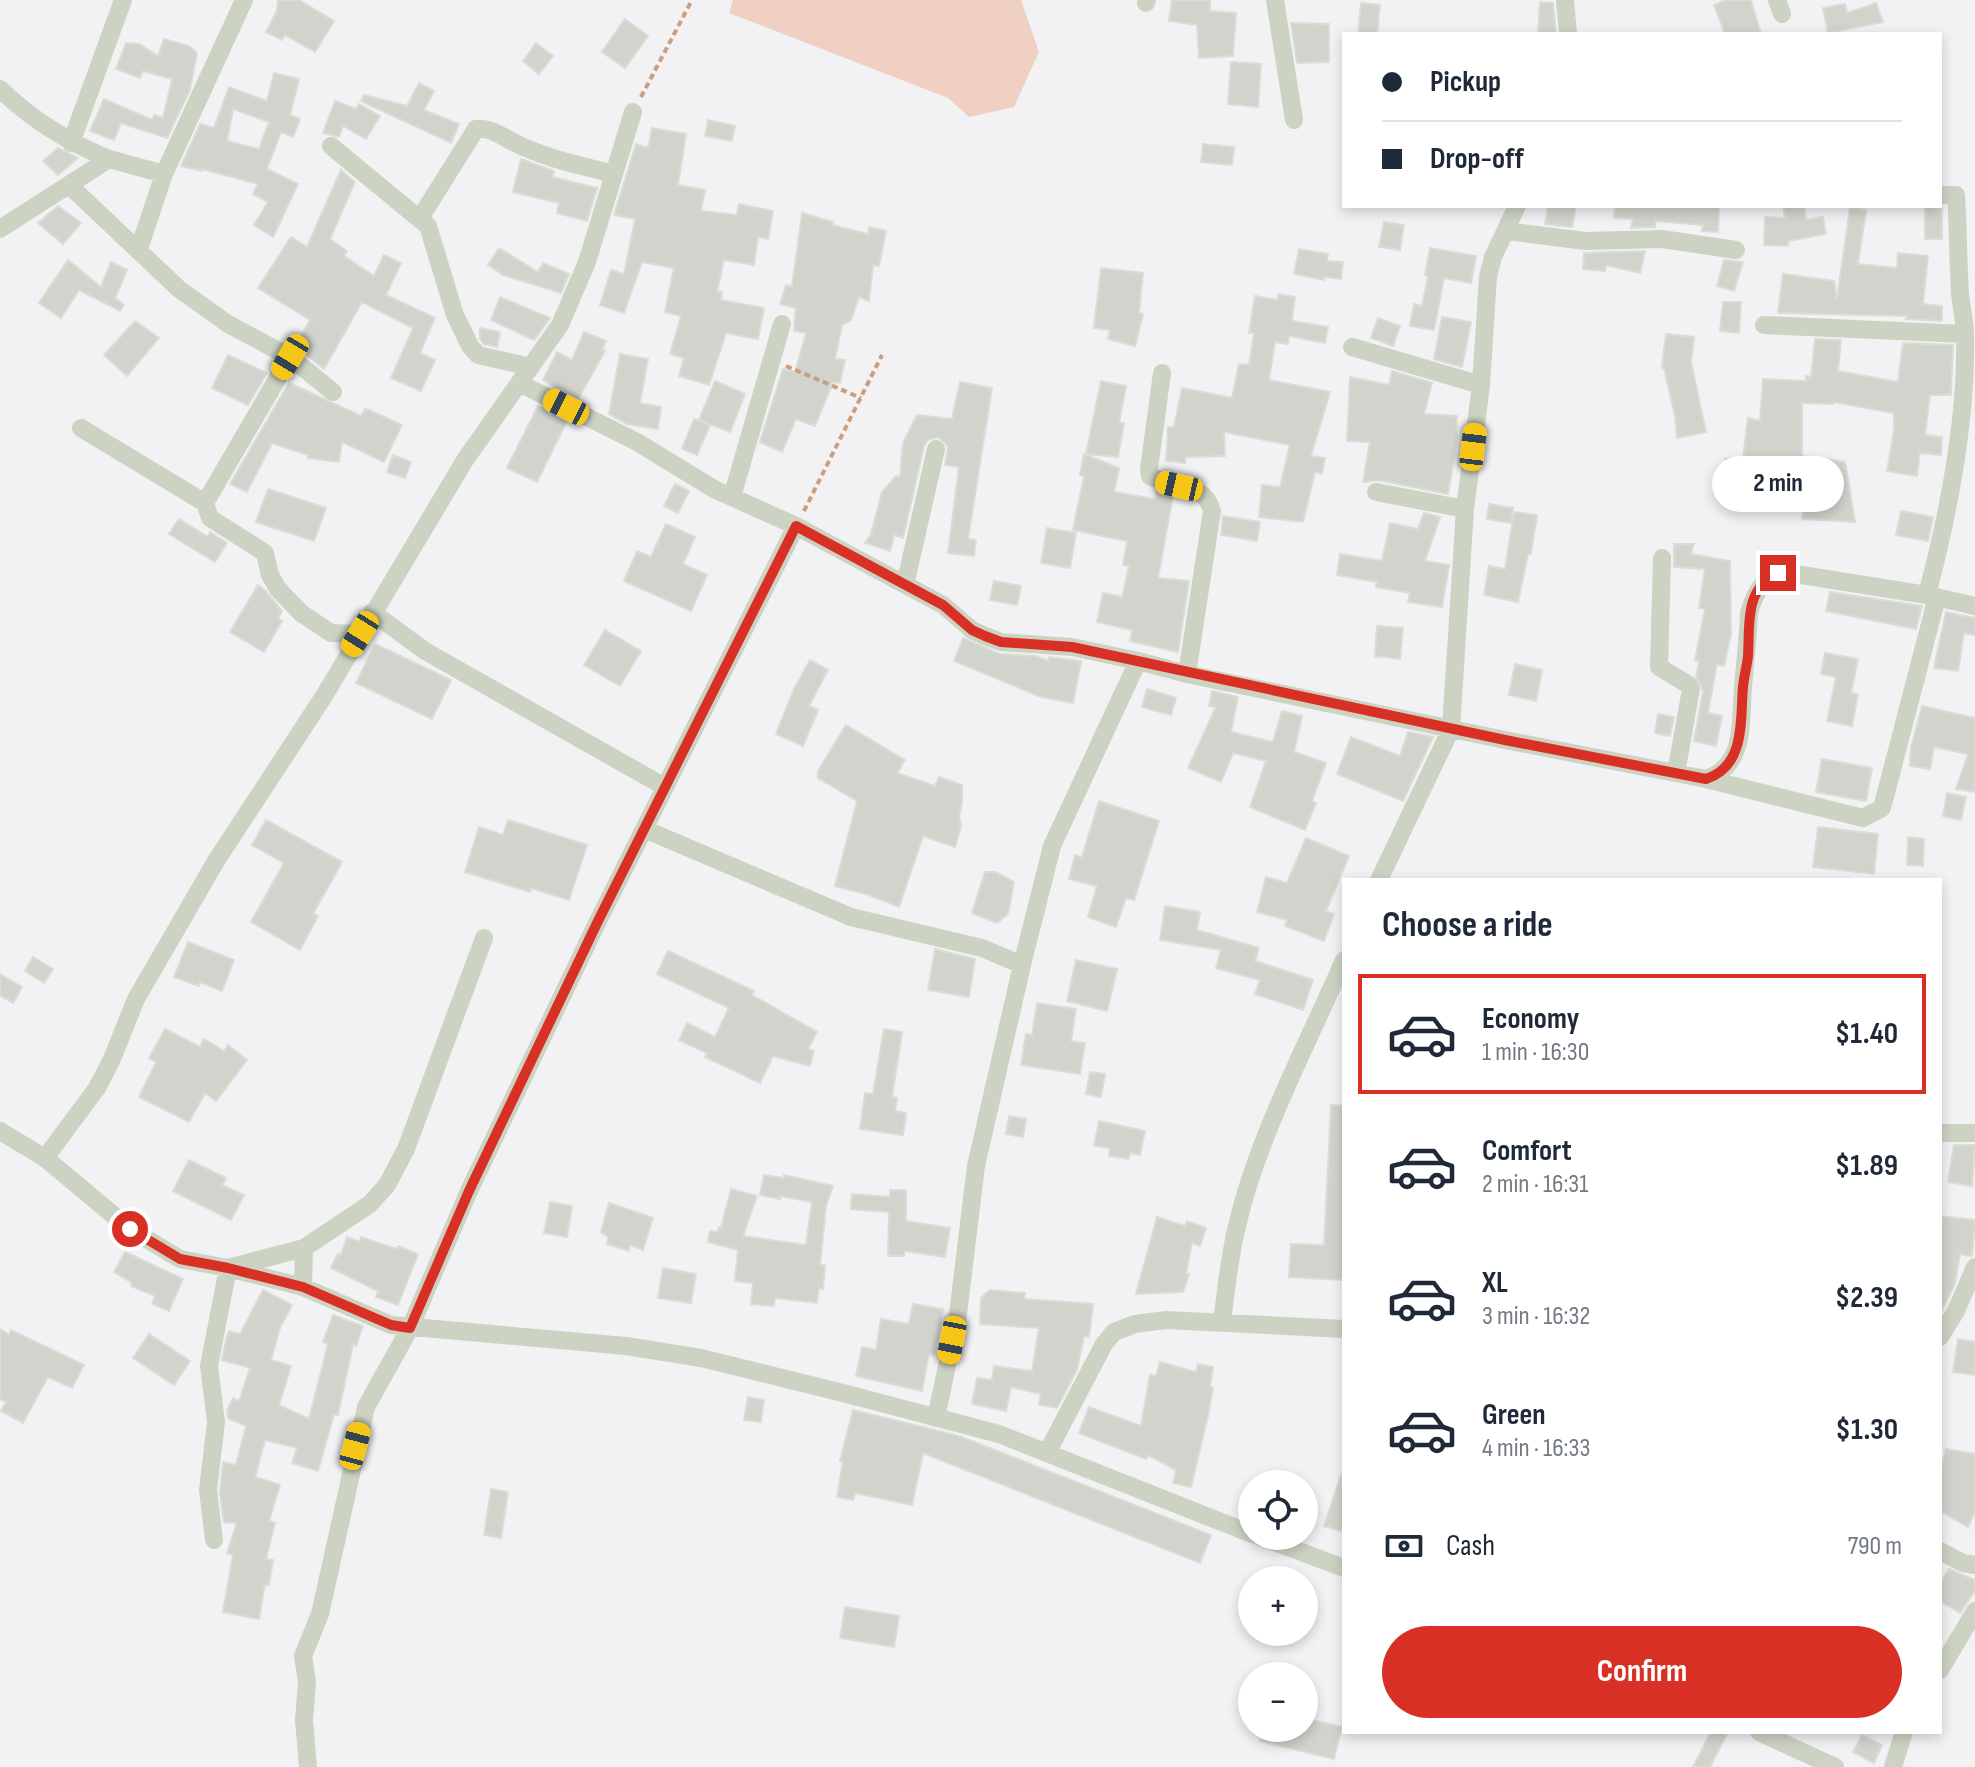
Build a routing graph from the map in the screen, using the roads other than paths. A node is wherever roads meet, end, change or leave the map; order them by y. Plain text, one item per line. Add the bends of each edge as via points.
1 (123, 0) edge
2 (244, 0) edge
3 (1275, 0) edge
4 (1565, 0) edge
5 (1568, 32) edge
6 (0, 89) edge
7 (633, 112) road end
8 (1294, 120) dead end
9 (71, 143) junction
10 (331, 146) dead end
11 (109, 159) junction
12 (164, 174) junction
13 (614, 174) junction
14 (70, 186) junction
15 (1975, 194) edge
16 (1948, 195) edge
17 (1516, 208) edge
18 (420, 218) junction
19 (0, 229) edge
20 (1506, 231) junction
21 (139, 249) junction
22 (1736, 250) dead end
23 (782, 324) dead end
24 (1764, 325) dead end
25 (1965, 334) junction
26 (1352, 347) dead end
27 (290, 357) junction
28 (531, 367) junction
29 (1162, 373) dead end
30 (519, 383) junction
31 (1481, 385) junction
32 (333, 392) dead end
33 (81, 428) dead end
34 (936, 449) dead end
35 (1376, 492) dead end
36 (732, 497) junction
37 (205, 503) junction
38 (1465, 509) junction
39 (796, 526) junction
40 (1662, 558) dead end
41 (905, 585) junction
42 (1932, 596) junction
43 (1975, 606) edge
44 (372, 612) junction
45 (360, 634) junction
46 (1138, 661) junction
47 (1187, 674) junction
48 (1451, 729) junction
49 (1676, 773) junction
50 (1706, 779) junction
51 (665, 787) junction
52 (644, 829) junction
53 (1380, 878) edge
54 (210, 893) dead end
55 (484, 938) dead end
56 (1342, 964) edge
57 (1022, 965) junction
58 (0, 1131) edge
59 (1942, 1133) edge
60 (1975, 1133) edge
61 (45, 1158) junction
62 (304, 1248) junction
63 (1975, 1267) edge
64 (228, 1268) junction
65 (303, 1287) junction
66 (1966, 1312) edge
67 (1222, 1323) junction
68 (410, 1328) junction
69 (1342, 1329) edge
70 (1942, 1335) edge
71 (936, 1418) junction
72 (1048, 1451) junction
73 (1238, 1528) edge
74 (214, 1540) dead end
75 (1296, 1550) edge
76 (1942, 1552) edge
77 (1975, 1565) edge
78 (1342, 1567) edge
79 (1975, 1611) edge
80 (1942, 1667) edge
81 (1762, 1734) edge
82 (1903, 1734) edge
83 (1807, 1762) edge
84 (308, 1767) edge
85 (1835, 1767) edge
86 (1893, 1767) edge

1 - 9 street
2 - 12 street
3 - 8 street
4 - 5 street
6 - 9 street
7 - 13 street
9 - 11 street
10 - 18 street
11 - 12 street
11 - 14 street
12 - 21 street
13 - 18 street via 531,152 499,134 476,129
13 - 28 street via 571,303
14 - 19 street
14 - 21 street
15 - 16 street
16 - 25 street
17 - 20 street
18 - 28 street via 428,226 470,346 478,355
20 - 22 street via 1585,241 1662,239
20 - 31 street via 1488,277
21 - 27 street via 179,289 228,324
23 - 36 street
24 - 25 street
25 - 42 street via 1952,481
26 - 31 street
27 - 32 street
27 - 37 street
28 - 30 street
29 - 47 street via 1150,476 1199,490 1212,511
30 - 36 street
30 - 44 street
31 - 38 street
33 - 37 street
34 - 41 street
35 - 38 street
36 - 39 street
37 - 45 street via 210,518 265,553 278,589 301,613 331,633
38 - 48 street
39 - 41 street
39 - 51 street
40 - 49 street via 1659,667 1691,689
41 - 46 street via 943,605 972,630 1001,642 1072,647
42 - 43 street
42 - 50 street via 1789,573 1771,577 1760,586 1749,613 1742,734 1728,766
42 - 50 street via 1882,808 1863,818
44 - 45 street
44 - 51 street via 425,651
45 - 61 street via 177,925 136,999 97,1088
46 - 47 street
46 - 57 street via 1052,846
47 - 48 street
48 - 49 street
48 - 53 street
49 - 50 street
51 - 52 street
52 - 57 street via 851,917 982,948
52 - 68 street via 469,1191
54 - 61 street via 151,989 80,1132
55 - 62 street via 406,1149 387,1185 370,1204
56 - 67 street via 1253,1173 1237,1224
57 - 71 street via 976,1166 958,1314
58 - 61 street
59 - 60 street
61 - 64 street via 142,1237 180,1259
62 - 64 street
62 - 65 street
63 - 66 street
64 - 65 street
64 - 74 street via 209,1366 216,1422 208,1490
65 - 68 street
66 - 70 street
67 - 69 street
67 - 72 street via 1166,1320 1114,1332
68 - 71 street via 550,1338 701,1358
68 - 84 street via 366,1407 320,1614 303,1656
71 - 72 street
72 - 73 street
75 - 78 street
76 - 77 street
79 - 80 street
81 - 83 street
82 - 86 street
83 - 85 street

